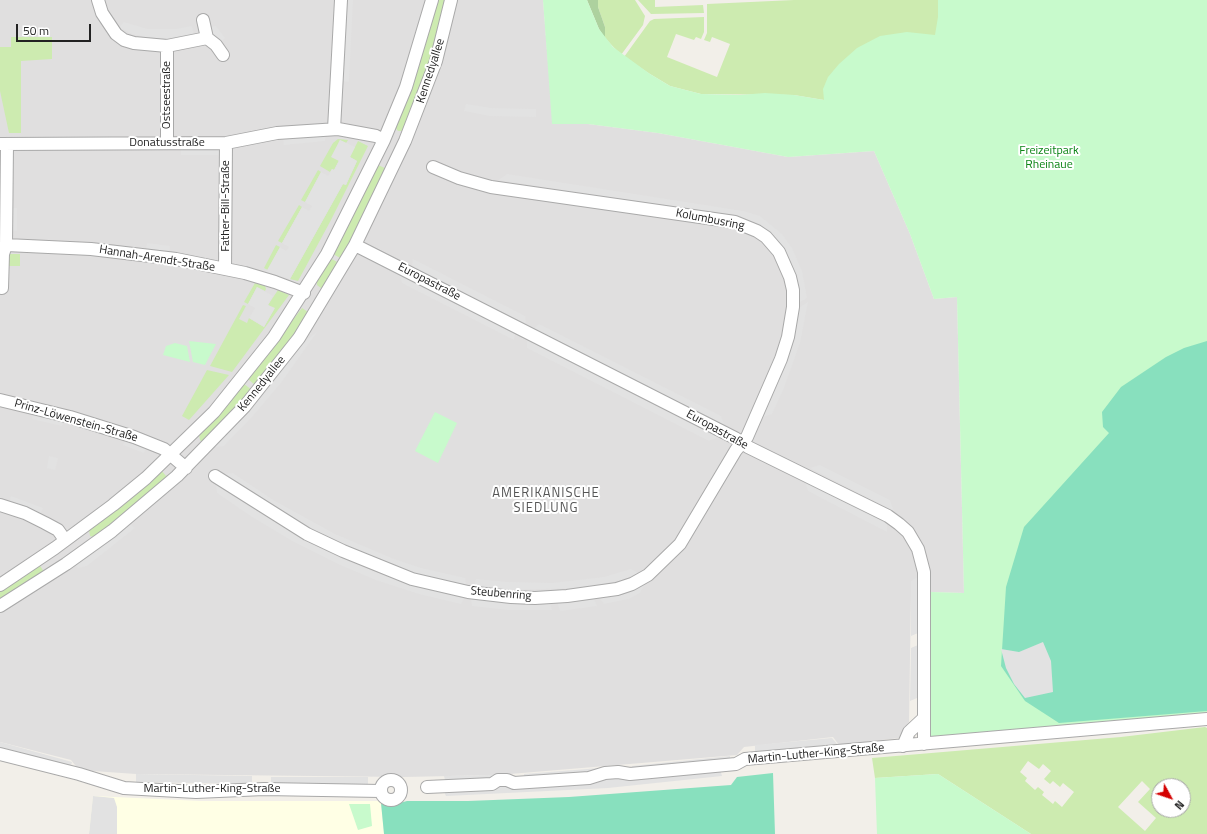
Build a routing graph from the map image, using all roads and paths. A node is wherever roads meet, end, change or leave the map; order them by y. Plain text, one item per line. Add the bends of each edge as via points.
1 (98, 0) edge
2 (341, 0) edge
3 (432, 0) edge
4 (451, 0) edge
5 (203, 20) dead end
6 (206, 38) junction
7 (167, 46) junction
8 (223, 55) dead end
9 (334, 129) junction
10 (384, 140) junction
11 (405, 141) junction
12 (226, 142) junction
13 (167, 143) junction
14 (3, 144) edge
15 (398, 157) junction
16 (433, 167) dead end
17 (6, 245) junction
18 (355, 245) junction
19 (225, 269) junction
20 (2, 288) dead end
21 (304, 292) junction
22 (325, 296) junction
23 (317, 309) junction
24 (0, 400) edge
25 (186, 440) junction
26 (742, 443) junction
27 (200, 453) junction
28 (172, 454) junction
29 (186, 468) junction
30 (215, 476) dead end
31 (0, 505) edge
32 (77, 532) junction
33 (60, 544) junction
34 (88, 548) junction
35 (66, 564) junction
36 (0, 585) edge
37 (0, 606) edge
38 (924, 718) junction
39 (1207, 719) edge
40 (924, 744) junction
41 (903, 746) junction
42 (0, 754) edge
43 (427, 787) dead end
44 (381, 791) dead end

1 - 7 street, Ostseestraße via 102,13 118,36 130,42
2 - 9 street
3 - 10 street, Kennedyallee via 411,72
4 - 11 street, Kennedyallee via 436,62
5 - 6 street
6 - 7 street, Ostseestraße
6 - 8 street via 216,45
7 - 13 street, Ostseestraße
9 - 10 street, Donatusstraße via 356,131
9 - 12 street, Donatusstraße via 278,133
10 - 11 street
10 - 15 street
10 - 21 street, Kennedyallee via 338,234
11 - 15 street, Kennedyallee
12 - 13 street, Donatusstraße
12 - 19 street, Father-Bill-Straße
13 - 14 street, Donatusstraße
14 - 17 street
15 - 18 street, Kennedyallee
16 - 26 street, Kolumbusring via 491,187 735,222 748,226 766,237 778,252 787,270 793,290 794,307 781,359 747,437
17 - 19 street, Hannah-Arendt-Straße via 134,253
17 - 20 street via 3,254
18 - 22 street, Kennedyallee
18 - 26 street, Europastraße
19 - 21 street, Hannah-Arendt-Straße
21 - 22 street
21 - 23 street
21 - 25 street, Kennedyallee via 257,360 214,412
22 - 23 street, Kennedyallee
23 - 27 street, Kennedyallee via 299,338 258,391
24 - 28 street, Prinz-Löwenstein-Straße via 112,429 164,448
25 - 27 street
25 - 28 street, Kennedyallee
26 - 30 street, Steubenring via 680,544 648,575 617,590 552,597 511,597 468,592 412,579 307,534
26 - 38 street, Europastraße via 888,516 908,532 922,558 924,572
27 - 29 street, Kennedyallee
28 - 29 street
28 - 32 street, Kennedyallee
29 - 34 street, Kennedyallee via 152,499
31 - 33 street via 25,513 58,530
32 - 33 street, Kennedyallee
32 - 34 street
33 - 35 street
33 - 36 street, Kennedyallee
34 - 35 street, Kennedyallee
35 - 37 street, Kennedyallee
38 - 40 street, Europastraße
38 - 41 street via 909,732
39 - 40 street, Martin-Luther-King-Straße
40 - 41 street, Martin-Luther-King-Straße
41 - 43 street, Martin-Luther-King-Straße via 745,759 736,764 630,774 618,772 589,778 514,783 498,780 492,784
42 - 44 street, Martin-Luther-King-Straße via 124,788 196,792 264,789

